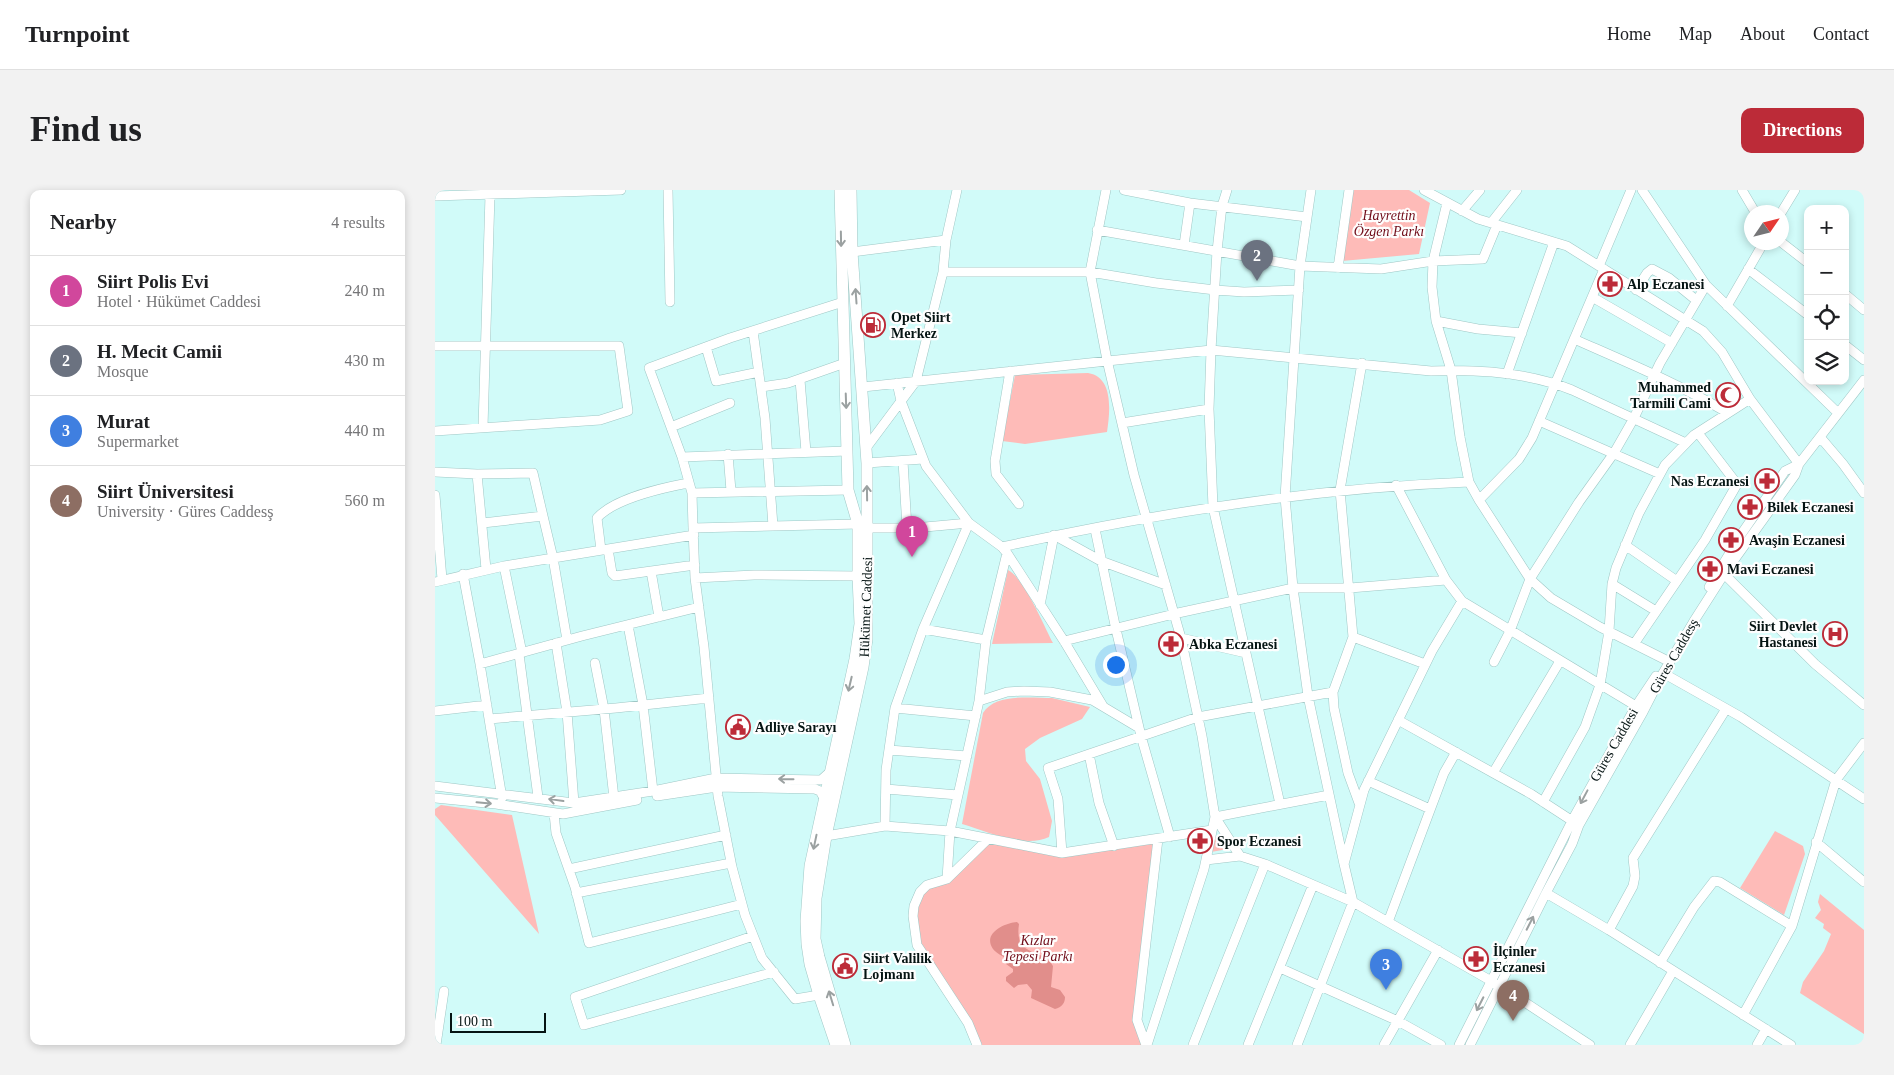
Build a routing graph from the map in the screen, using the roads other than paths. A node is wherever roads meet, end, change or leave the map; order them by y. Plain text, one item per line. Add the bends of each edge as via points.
1 (621, 190) edge
2 (669, 190) edge
3 (840, 190) edge
4 (851, 190) edge
5 (957, 190) edge
6 (1106, 190) edge
7 (1124, 190) edge
8 (1227, 190) edge
9 (1311, 190) edge
10 (1349, 190) edge
11 (1424, 190) edge
12 (1480, 190) edge
13 (1517, 190) edge
14 (1631, 190) edge
15 (1642, 190) edge
16 (1741, 190) edge
17 (1795, 190) edge
18 (514, 192) edge
19 (490, 194) junction
20 (1440, 194) edge
21 (435, 196) edge
22 (1190, 203) junction
23 (1447, 203) junction
24 (1751, 205) edge
25 (1786, 205) edge
26 (1222, 206) junction
27 (1462, 211) junction
28 (1307, 218) junction
29 (1494, 224) junction
30 (1097, 230) junction
31 (946, 240) junction
32 (1554, 242) junction
33 (1184, 245) junction
34 (1789, 248) edge
35 (1759, 250) edge
36 (1217, 251) junction
37 (852, 252) junction
38 (1804, 260) edge
39 (1433, 261) junction
40 (1300, 266) junction
41 (1338, 268) junction
42 (1602, 268) junction
43 (1748, 269) junction
44 (943, 272) junction
45 (1089, 272) junction
46 (1706, 285) junction
47 (1215, 290) junction
48 (1299, 290) junction
49 (1636, 290) junction
50 (1846, 295) edge
51 (1592, 297) junction
52 (1697, 300) junction
53 (670, 302) dead end
54 (843, 302) junction
55 (1727, 306) junction
56 (1864, 310) edge
57 (1804, 312) edge
58 (1685, 320) junction
59 (1436, 321) junction
60 (753, 331) junction
61 (1522, 333) junction
62 (1574, 340) junction
63 (1672, 342) junction
64 (485, 345) junction
65 (435, 346) edge
66 (706, 347) junction
67 (1849, 347) edge
68 (1211, 350) junction
69 (1294, 357) junction
70 (1107, 360) junction
71 (1864, 360) edge
72 (845, 363) junction
73 (1362, 363) junction
74 (1451, 370) junction
75 (1010, 371) junction
76 (759, 372) junction
77 (1507, 374) junction
78 (1655, 375) junction
79 (800, 380) junction
80 (1864, 380) edge
81 (916, 381) junction
82 (897, 383) junction
83 (1555, 383) junction
84 (761, 387) junction
85 (863, 387) junction
86 (1750, 399) junction
87 (901, 401) junction
88 (730, 403) dead end
89 (1209, 409) junction
90 (1728, 413) junction
91 (1838, 413) junction
92 (1634, 418) junction
93 (1539, 421) junction
94 (1122, 422) junction
95 (483, 427) junction
96 (671, 427) junction
97 (435, 431) edge
98 (1698, 433) junction
99 (1820, 437) junction
100 (1686, 444) junction
101 (866, 448) junction
102 (847, 451) junction
103 (768, 452) junction
104 (806, 452) junction
105 (1614, 453) junction
106 (728, 454) junction
107 (682, 457) junction
108 (923, 459) junction
109 (903, 461) junction
110 (867, 463) junction
111 (1799, 464) junction
112 (435, 472) edge
113 (477, 474) junction
114 (1661, 474) junction
115 (1469, 482) junction
116 (688, 483) junction
117 (1396, 485) junction
118 (771, 490) junction
119 (849, 490) junction
120 (1340, 490) junction
121 (731, 492) junction
122 (691, 493) junction
123 (1864, 493) edge
124 (435, 495) edge
125 (1285, 497) junction
126 (1479, 500) junction
127 (1019, 504) dead end
128 (1213, 507) junction
129 (543, 516) junction
130 (1147, 518) junction
131 (969, 522) junction
132 (483, 523) junction
133 (773, 526) junction
134 (863, 526) junction
135 (907, 528) junction
136 (1095, 529) junction
137 (693, 532) junction
138 (1055, 535) junction
139 (1625, 545) junction
140 (605, 549) junction
141 (1004, 550) junction
142 (553, 558) junction
143 (1101, 561) junction
144 (695, 565) junction
145 (503, 566) junction
146 (486, 569) junction
147 (651, 571) junction
148 (463, 574) junction
149 (1724, 574) junction
150 (858, 576) junction
151 (695, 578) junction
152 (1530, 579) junction
153 (439, 580) edge
154 (1446, 580) junction
155 (1677, 581) junction
156 (1612, 584) junction
157 (1166, 585) junction
158 (1293, 588) junction
159 (1349, 588) junction
160 (1234, 601) junction
161 (1461, 601) junction
162 (1041, 604) junction
163 (699, 607) junction
164 (1656, 611) junction
165 (1174, 614) junction
166 (659, 617) junction
167 (628, 625) junction
168 (1115, 628) junction
169 (923, 629) junction
170 (1510, 631) junction
171 (1609, 631) junction
172 (1353, 637) junction
173 (1181, 638) junction
174 (567, 640) junction
175 (986, 640) junction
176 (1063, 641) junction
177 (556, 643) junction
178 (1634, 644) junction
179 (1245, 653) junction
180 (521, 654) junction
181 (1560, 661) junction
182 (1667, 661) junction
183 (1494, 662) dead end
184 (595, 663) dead end
185 (480, 664) junction
186 (1425, 664) junction
187 (1663, 674) junction
188 (1600, 685) junction
189 (1333, 692) junction
190 (1308, 696) junction
191 (709, 698) junction
192 (979, 701) junction
193 (487, 705) junction
194 (643, 705) junction
195 (1864, 705) edge
196 (1103, 706) junction
197 (1257, 706) junction
198 (1636, 706) junction
199 (895, 708) junction
200 (1726, 708) junction
201 (604, 709) junction
202 (435, 711) edge
203 (567, 712) junction
204 (526, 716) junction
205 (976, 716) junction
206 (1198, 717) junction
207 (489, 719) junction
208 (1398, 720) junction
209 (1140, 732) junction
210 (1864, 744) edge
211 (889, 750) junction
212 (1456, 752) junction
213 (1089, 754) junction
214 (967, 756) junction
215 (832, 770) junction
216 (1493, 773) junction
217 (1836, 780) junction
218 (1368, 781) junction
219 (717, 782) junction
220 (435, 786) edge
221 (886, 789) junction
222 (653, 791) junction
223 (501, 794) junction
224 (958, 795) junction
225 (1329, 795) junction
226 (537, 797) junction
227 (435, 798) edge
228 (614, 798) junction
229 (824, 798) junction
230 (1864, 799) edge
231 (1359, 802) junction
232 (1543, 802) junction
233 (574, 803) junction
234 (1281, 804) junction
235 (503, 805) junction
236 (1430, 809) junction
237 (554, 813) junction
238 (1215, 817) junction
239 (1576, 823) junction
240 (885, 826) junction
241 (1212, 830) junction
242 (950, 831) junction
243 (726, 835) junction
244 (826, 836) junction
245 (1170, 837) junction
246 (988, 839) junction
247 (1158, 839) junction
248 (1816, 842) junction
249 (1113, 846) junction
250 (1062, 854) junction
251 (1240, 856) junction
252 (1206, 860) junction
253 (731, 863) junction
254 (1265, 864) junction
255 (1344, 864) junction
256 (569, 869) junction
257 (947, 879) junction
258 (1864, 882) edge
259 (1313, 885) junction
260 (577, 893) junction
261 (1546, 893) junction
262 (1353, 902) junction
263 (742, 904) junction
264 (1388, 922) junction
265 (1792, 926) junction
266 (1609, 930) junction
267 (753, 936) junction
268 (1438, 950) junction
269 (1660, 963) junction
270 (1281, 968) junction
271 (773, 972) junction
272 (1673, 972) junction
273 (1491, 981) junction
274 (1320, 985) junction
275 (1500, 986) junction
276 (444, 991) dead end
277 (819, 996) junction
278 (1743, 1014) junction
279 (1398, 1020) junction
280 (1766, 1029) junction
281 (436, 1045) edge
282 (836, 1045) edge
283 (845, 1045) edge
284 (977, 1045) edge
285 (1147, 1045) edge
286 (1193, 1045) edge
287 (1249, 1045) edge
288 (1297, 1045) edge
289 (1384, 1045) edge
290 (1441, 1045) edge
291 (1459, 1045) edge
292 (1470, 1045) edge
293 (1589, 1045) edge
294 (1630, 1045) edge
295 (1757, 1045) edge
296 (1791, 1045) edge

1 - 18 street
2 - 53 street
3 -> 54 main road
4 - 37 main road, Hükümet Caddesi
5 - 31 street
6 - 30 street
7 - 22 street
8 - 26 street
9 - 28 street
10 - 41 street
11 - 20 street
12 - 27 street
13 - 29 street
14 - 42 street
15 - 46 street
16 - 24 street
17 - 25 street
18 - 19 street
19 - 21 street
19 - 64 street
20 - 23 street
22 - 26 street
22 - 33 street
23 - 27 street
23 - 39 street
26 - 28 street
26 - 36 street
27 - 29 street
28 - 40 street
29 - 32 street
29 - 39 street via 1483,260
30 - 33 street
30 - 45 street
31 - 37 street
31 - 44 street
32 - 42 street via 1567,246
32 - 61 street
33 - 36 street
34 - 38 street
35 - 43 street
36 - 40 street
36 - 47 street
85 -> 37 main road, Hükümet Caddesi
39 - 41 street via 1381,269
39 - 59 street
40 - 41 street
40 - 48 street
42 - 49 street
42 - 51 street
43 - 55 street
43 - 57 street
44 - 45 street
44 - 81 street
45 - 47 street
45 - 70 street
46 - 52 street
46 - 55 street
47 - 48 street
47 - 68 street
48 - 69 street
49 - 52 street via 1652,269
49 - 58 street
50 - 56 street
51 - 62 street
51 - 63 street
52 - 58 street
54 - 60 street
54 - 72 main road
55 - 91 street
58 - 63 street
58 - 86 street via 1703,331 1723,352
59 - 61 street
59 - 74 street
60 - 66 street
60 - 76 street
61 - 77 street
62 - 78 street
62 - 83 street
63 - 78 street
64 - 65 street
64 - 95 street
64 - 95 street via 619,346 628,412 600,420
66 - 76 street via 716,381
66 - 96 street via 649,368
67 - 71 street
68 - 69 street
68 - 70 street
68 - 89 street
69 - 73 street
69 - 125 street
70 - 75 street
70 - 94 street
72 - 79 street
72 -> 102 main road
73 - 74 street via 1431,371
73 - 120 street
74 - 77 street
74 - 115 street
75 - 81 street
75 - 127 street via 995,461 996,474
76 - 84 street
77 - 83 street
78 - 90 street
78 - 92 street
79 - 84 street
79 - 104 street
80 - 91 street
81 - 82 street
81 - 87 street
82 - 85 street
82 - 87 street
83 - 92 street
83 - 93 street
84 - 103 street
85 - 101 main road, Hükümet Caddesi
86 - 90 street
86 - 111 street
87 - 101 street
87 - 108 street
88 - 96 street
89 - 94 street
89 - 128 street
90 - 98 street
91 - 99 street
92 - 100 street
92 - 105 street
93 - 105 street
93 - 126 street via 1519,459
94 - 130 street
95 - 97 street
96 - 107 street
98 - 100 street
98 - 155 street via 1736,486
99 - 111 street
99 - 123 street
100 - 114 street via 1665,465
101 - 110 main road, Hükümet Caddesi
102 - 104 street
102 - 119 main road
103 - 104 street
103 - 106 street
103 - 118 street
105 - 114 street
105 - 152 street
106 - 107 street
106 - 121 street
107 - 116 street
108 - 109 street
108 - 131 street
109 - 110 street
109 - 135 street
134 -> 110 main road, Hükümet Caddesi
111 - 149 street, Güres Caddesş via 1795,475
111 - 182 street, Güres Caddesi via 1785,471 1742,533
112 - 113 street
113 - 129 street via 533,473
113 - 132 street
114 - 139 street
115 - 117 street
115 - 126 street
116 - 122 street
116 - 140 street via 663,488 607,509 597,518
117 - 120 street
117 - 154 street
118 - 119 street
118 - 121 street
118 - 133 street
119 - 134 main road
120 - 125 street
120 - 159 street
121 - 122 street
122 - 137 street
124 - 153 street
125 - 128 street
125 - 158 street
126 - 152 street
128 - 130 street
128 - 160 street
129 - 132 street
129 - 142 street
130 - 136 street
130 - 157 street
131 - 135 street
131 - 141 street
131 - 169 street
132 - 146 street
133 - 134 street
133 - 137 street
134 - 135 street
134 - 150 main road
134 - 244 main road, Hükümet Caddesi via 868,612 865,658
136 - 138 street
136 - 143 street
137 - 140 street
137 - 144 street
138 - 141 street
138 - 143 street
138 - 162 street
139 - 155 street
139 - 156 street
140 - 142 street
140 - 147 street via 615,576
141 - 162 street
141 - 175 street
142 - 145 street
142 - 174 street
143 - 157 street
143 - 168 street
144 - 147 street
144 - 151 street
145 - 146 street
145 - 180 street
146 - 148 street
147 - 166 street
148 - 153 street
148 - 185 street
149 - 182 street, Güres Caddesş
149 - 195 street via 1815,664
150 - 151 street
150 -> 215 main road via 860,624
151 - 163 street
152 - 170 street
152 - 171 street via 1551,598
154 - 159 street
154 - 161 street
155 - 164 street
156 - 164 street
156 - 171 street
157 - 165 street
158 - 159 street
158 - 160 street
158 - 190 street
159 - 172 street
160 - 165 street
160 - 179 street
161 - 170 street
161 - 186 street
162 - 176 street
163 - 166 street
163 - 191 street
164 - 178 street
165 - 168 street
165 - 173 street
166 - 167 street
167 - 174 street
167 - 194 street
168 - 176 street
168 - 209 street
169 - 175 street
169 - 199 street
170 - 181 street
170 - 183 street
171 - 178 street
171 - 188 street
172 - 186 street
172 - 189 street
173 - 179 street
173 - 206 street
174 - 177 street
175 - 192 street
176 - 196 street
177 - 180 street
177 - 203 street
178 - 182 street
179 - 197 street
180 - 185 street
180 - 204 street
181 - 188 street
181 - 216 street
182 - 187 street, Güres Caddesş
182 - 198 street, Güres Caddesi
184 - 201 street
185 - 193 street
186 - 208 street
187 - 200 street
187 - 239 street, Güres Caddesş
188 - 198 street
188 - 232 street via 1585,727
189 - 190 street
189 - 231 street via 1348,773
190 - 197 street
190 - 225 street
191 - 194 street
191 - 219 street
192 - 196 street via 1007,692 1050,692 1092,700
192 - 205 street
193 - 202 street
193 - 207 street
194 - 201 street
194 - 222 street
196 - 209 street
197 - 206 street
197 - 234 street
198 -> 239 street, Güres Caddesi via 1602,765
199 - 205 street
199 - 211 street
200 - 217 street
200 - 266 street via 1633,858 1633,886
201 - 203 street
201 - 228 street
203 - 204 street
203 - 233 street
204 - 207 street
204 - 226 street
205 - 214 street
206 - 209 street
206 - 238 street
207 - 223 street
208 - 212 street
208 - 218 street
209 - 213 street
209 - 245 street
210 - 217 street
211 - 214 street
211 - 221 street
212 - 216 street
212 - 236 street
213 - 249 street via 1099,803
213 - 250 street via 1048,768 1058,799
214 - 224 street
215 -> 219 street via 821,780
215 - 229 main road
216 - 232 street
217 - 230 street
217 - 248 street
218 - 231 street
218 - 236 street
219 - 222 street
219 - 229 street via 815,789
219 - 237 street via 701,788
219 - 243 street
220 - 223 street
221 - 224 street
221 - 240 street
222 - 228 street
223 - 226 street
223 - 235 street
224 - 242 street
225 - 234 street
225 - 255 street
233 -> 226 street
227 -> 235 street
228 - 233 street
229 -> 277 main road via 807,891 807,944
231 - 255 street
232 - 239 street
234 - 238 street
235 - 237 street
236 - 264 street
237 - 256 street via 556,833
238 - 241 street
238 - 251 street
239 - 261 street, Güres Caddesş via 1573,844
239 - 273 street, Güres Caddesi
240 - 242 street
240 - 244 street
241 - 245 street
241 - 252 street
242 - 246 street
242 - 257 street
243 - 253 street
243 - 256 street
283 -> 244 main road, Hükümet Caddesi via 815,940 815,898
245 - 247 street
246 - 250 street
246 - 257 street
247 - 249 street
247 - 285 street via 1137,1020
248 - 258 street
248 - 265 street
249 - 250 street
251 - 252 street
251 - 254 street
252 - 285 street
253 - 260 street
253 - 263 street
254 - 259 street
254 - 286 street
255 - 262 street
256 - 260 street
257 - 284 street via 927,885 916,898 913,916 917,945 968,1023
259 - 262 street
259 - 270 street
260 - 263 street via 589,943
261 - 266 street
275 -> 261 street, Güres Caddesş
262 - 264 street
262 - 274 street
263 - 267 street
264 - 268 street
265 - 269 street via 1714,881
265 - 278 street
266 - 269 street
267 - 271 street via 761,958
267 - 271 street via 575,997 584,1025
268 - 273 street
268 - 279 street
269 - 272 street
270 - 274 street
270 - 287 street
271 - 277 street via 795,999
272 - 278 street
272 - 294 street
273 - 275 street
273 -> 291 street, Güres Caddesi
274 - 279 street
274 - 288 street
275 - 292 street, Güres Caddesş
275 - 293 street
276 - 281 street
277 - 282 main road
278 - 280 street
279 - 289 street
279 - 290 street
280 - 295 street
280 - 296 street

